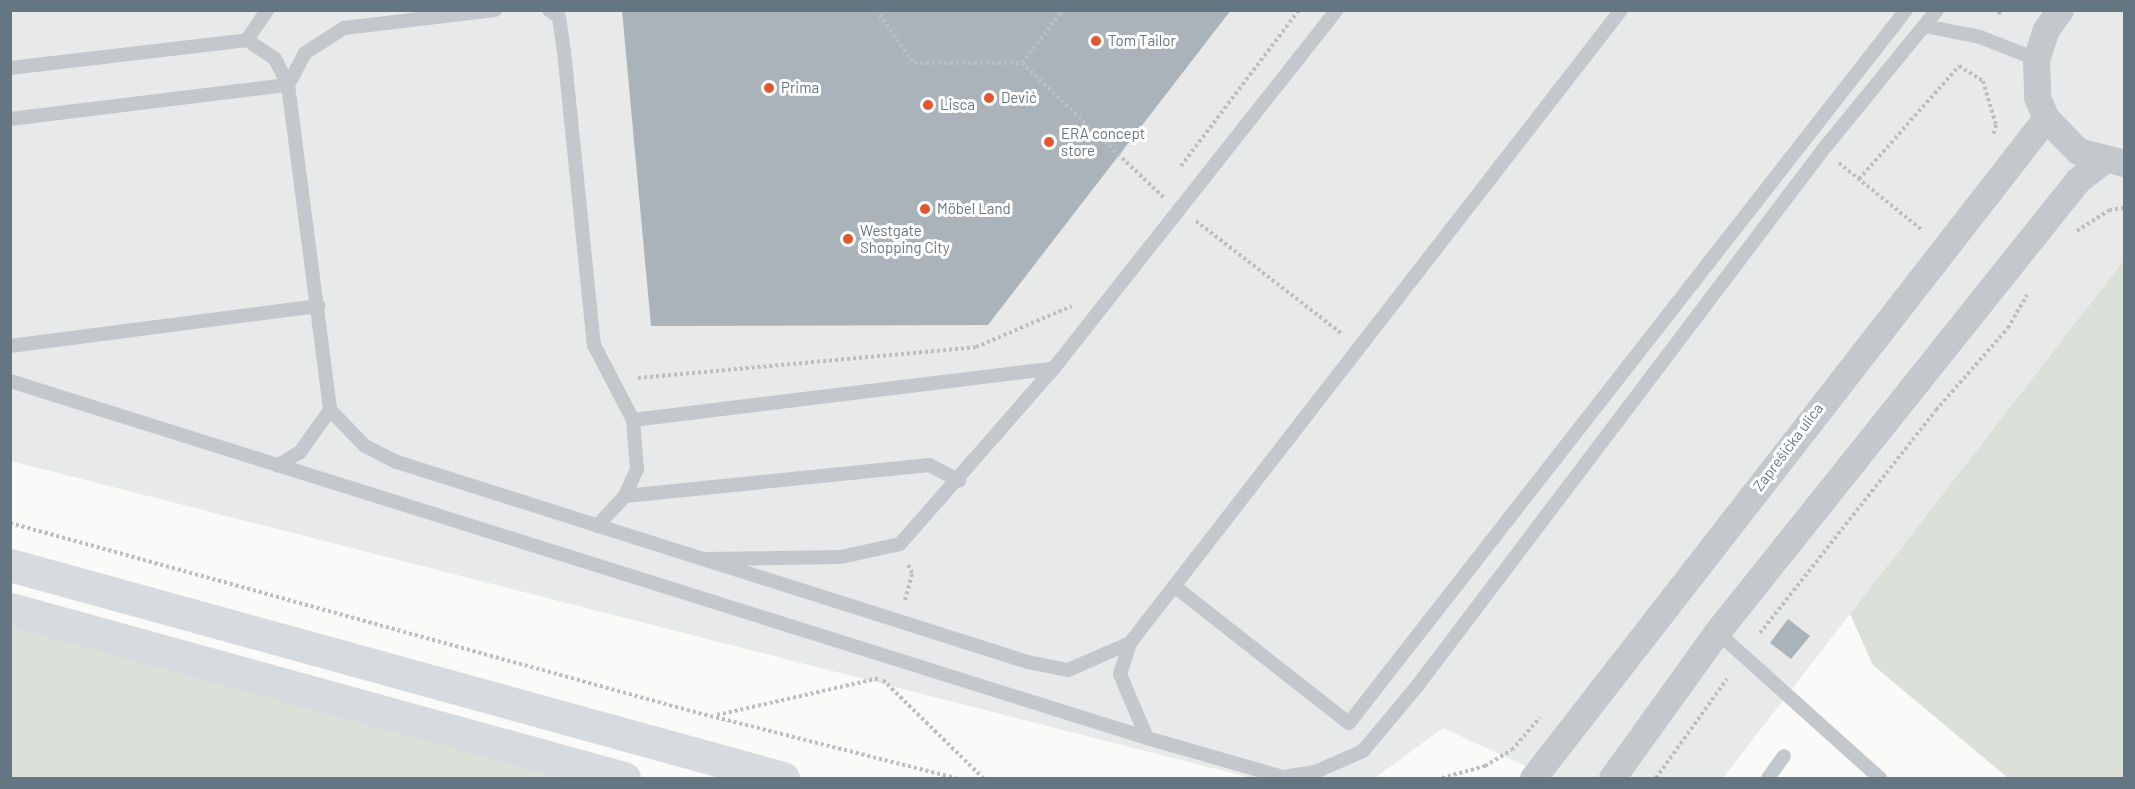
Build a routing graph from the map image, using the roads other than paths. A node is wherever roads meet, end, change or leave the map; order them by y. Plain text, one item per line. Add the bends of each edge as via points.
1 (267, 10) edge
2 (495, 10) edge
3 (549, 10) edge
4 (1337, 10) edge
5 (1621, 10) edge
6 (1906, 10) edge
7 (1937, 10) edge
8 (2060, 10) edge
9 (1925, 26) junction
10 (247, 40) junction
11 (2036, 59) junction
12 (10, 68) edge
13 (288, 86) junction
14 (2046, 118) junction
15 (10, 120) edge
16 (2113, 162) edge
17 (318, 306) junction
18 (10, 346) edge
19 (1054, 368) junction
20 (10, 381) edge
21 (330, 410) junction
22 (633, 420) junction
23 (278, 465) junction
24 (959, 480) junction
25 (625, 496) junction
26 (597, 526) junction
27 (704, 560) junction
28 (10, 565) edge
29 (1174, 586) junction
30 (10, 609) edge
31 (1717, 632) junction
32 (1130, 643) junction
33 (1147, 738) junction
34 (1784, 756) dead end
35 (624, 778) edge
36 (783, 778) edge
37 (1533, 778) edge
38 (1612, 778) edge
39 (1768, 778) edge
40 (1880, 778) edge

1 - 10 lane
2 - 13 lane via 344,28 305,53
3 - 22 lane via 559,17 564,51 594,345
4 - 19 lane
5 - 29 lane
6 - 29 lane via 1349,723
7 - 9 lane
8 - 11 street via 2046,29
9 - 11 lane via 1980,37
9 - 33 lane via 1822,151 1363,751 1314,772 1283,777
10 - 12 lane
10 - 13 lane via 275,59
11 - 14 street via 2037,97
13 - 15 lane
13 - 17 lane
14 - 16 street via 2078,151
14 - 37 street, Zaprešićka ulica
16 - 31 street via 2078,180
17 - 18 lane
17 - 21 lane
19 - 22 lane
19 - 24 lane
20 - 23 lane
21 - 23 lane via 300,452
21 - 26 lane via 365,446 397,462
22 - 25 lane via 637,469
23 - 33 lane
24 - 25 lane via 929,465
24 - 27 lane via 900,544 841,557
25 - 26 lane
26 - 27 lane
27 - 32 lane via 1068,670
28 - 36 main road
29 - 32 lane
30 - 35 main road
31 - 38 street
31 - 40 lane
32 - 33 lane via 1120,674
34 - 39 lane

